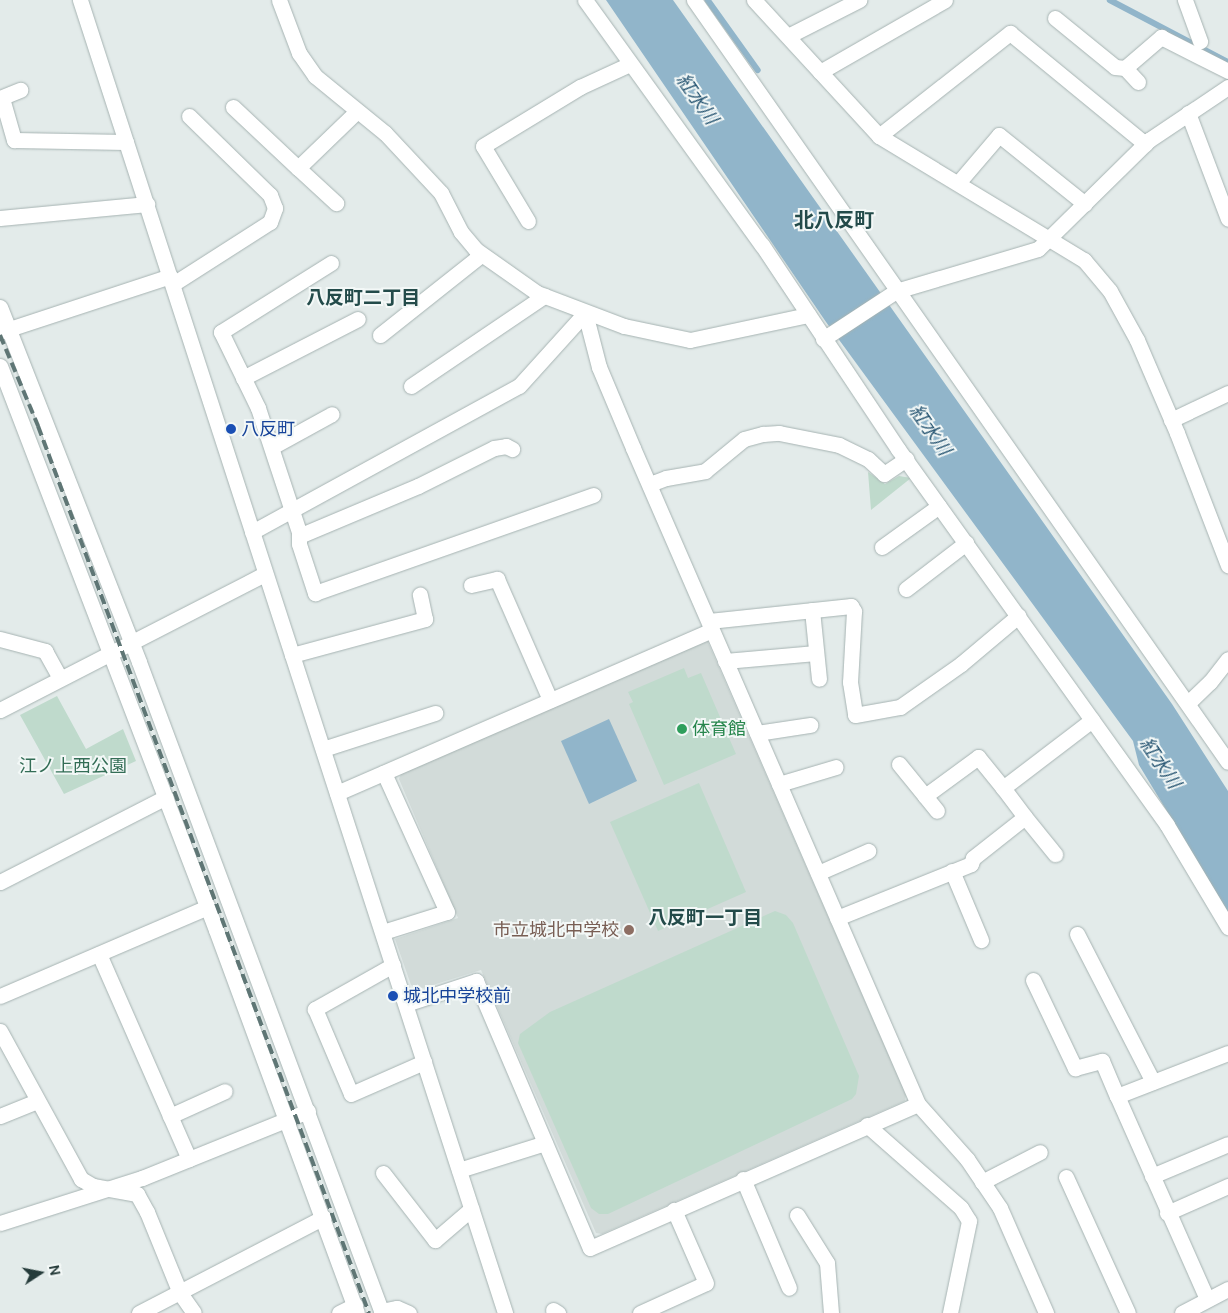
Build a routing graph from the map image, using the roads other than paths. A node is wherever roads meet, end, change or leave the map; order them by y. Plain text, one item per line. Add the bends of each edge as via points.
1 (80, 0) edge
2 (279, 0) edge
3 (585, 0) edge
4 (694, 0) edge
5 (754, 0) edge
6 (859, 0) edge
7 (945, 0) edge
8 (1185, 0) edge
9 (1056, 18) dead end
10 (788, 36) junction
11 (1200, 41) dead end
12 (630, 64) junction
13 (1125, 68) junction
14 (1228, 71) edge
15 (820, 72) junction
16 (1138, 82) dead end
17 (1228, 87) edge
18 (20, 90) dead end
19 (1, 98) edge
20 (233, 107) dead end
21 (358, 111) junction
22 (1188, 113) junction
23 (188, 116) dead end
24 (879, 136) junction
25 (126, 142) junction
26 (1145, 144) junction
27 (298, 168) junction
28 (958, 183) junction
29 (336, 203) dead end
30 (147, 204) junction
31 (1084, 204) junction
32 (0, 218) edge
33 (1228, 219) edge
34 (528, 221) dead end
35 (1050, 239) junction
36 (481, 255) junction
37 (330, 263) dead end
38 (171, 280) junction
39 (893, 293) junction
40 (544, 296) junction
41 (0, 307) edge
42 (584, 313) junction
43 (808, 315) junction
44 (358, 319) dead end
45 (4, 330) edge
46 (380, 335) dead end
47 (827, 335) junction
48 (0, 366) edge
49 (243, 378) junction
50 (411, 386) dead end
51 (1228, 393) edge
52 (332, 414) dead end
53 (1171, 420) junction
54 (272, 447) junction
55 (512, 449) dead end
56 (906, 459) junction
57 (650, 484) junction
58 (593, 495) dead end
59 (939, 506) junction
60 (291, 511) junction
61 (252, 532) junction
62 (299, 536) junction
63 (966, 543) junction
64 (882, 547) dead end
65 (1228, 565) edge
66 (265, 574) junction
67 (470, 585) dead end
68 (906, 589) dead end
69 (420, 595) dead end
70 (812, 610) junction
71 (1018, 616) junction
72 (710, 626) junction
73 (0, 639) edge
74 (131, 643) junction
75 (816, 653) junction
76 (110, 654) junction
77 (292, 655) junction
78 (1228, 659) edge
79 (726, 661) junction
80 (60, 678) junction
81 (819, 679) dead end
82 (550, 700) junction
83 (1189, 702) junction
84 (0, 710) edge
85 (435, 714) dead end
86 (1092, 720) junction
87 (810, 724) dead end
88 (757, 733) junction
89 (323, 749) junction
90 (1228, 762) edge
91 (899, 764) dead end
92 (836, 767) dead end
93 (384, 773) junction
94 (779, 784) junction
95 (1004, 788) junction
96 (337, 793) junction
97 (925, 796) junction
98 (166, 797) junction
99 (937, 811) dead end
100 (1024, 817) junction
101 (868, 851) dead end
102 (1055, 854) dead end
103 (952, 871) junction
104 (818, 873) junction
105 (0, 882) edge
106 (208, 907) junction
107 (837, 918) junction
108 (1228, 927) edge
109 (382, 932) junction
110 (1077, 934) dead end
111 (981, 940) dead end
112 (98, 954) junction
113 (393, 965) junction
114 (1033, 980) dead end
115 (0, 996) edge
116 (406, 1004) junction
117 (0, 1031) edge
118 (1228, 1053) edge
119 (424, 1062) junction
120 (1153, 1082) junction
121 (225, 1090) dead end
122 (1117, 1096) junction
123 (37, 1101) junction
124 (918, 1104) junction
125 (308, 1111) junction
126 (0, 1116) edge
127 (170, 1116) junction
128 (286, 1119) junction
129 (867, 1126) junction
130 (546, 1143) junction
131 (1228, 1144) edge
132 (1040, 1152) dead end
133 (190, 1159) junction
134 (459, 1170) junction
135 (382, 1173) dead end
136 (1152, 1176) junction
137 (1066, 1177) dead end
138 (744, 1179) junction
139 (982, 1182) junction
140 (1228, 1186) edge
141 (110, 1189) junction
142 (471, 1210) junction
143 (674, 1210) junction
144 (1167, 1213) junction
145 (797, 1215) dead end
146 (324, 1217) junction
147 (0, 1223) edge
148 (789, 1288) dead end
149 (1228, 1289) edge
150 (180, 1293) junction
151 (1207, 1299) junction
152 (356, 1309) edge
153 (382, 1312) edge
154 (139, 1313) edge
155 (194, 1313) edge
156 (340, 1313) edge
157 (409, 1313) edge
158 (505, 1313) edge
159 (640, 1313) edge
160 (831, 1313) edge
161 (950, 1313) edge
162 (1046, 1313) edge
163 (1128, 1313) edge
164 (1182, 1313) edge

1 - 25 street
2 - 21 street via 307,67
3 - 12 street
4 - 39 street
5 - 10 street
6 - 10 street
7 - 15 street
8 - 11 street
9 - 13 street via 1115,67
10 - 15 street
12 - 34 street via 580,87 483,146
12 - 43 street via 756,236
13 - 14 street via 1161,37
13 - 16 street
15 - 24 street
17 - 22 street
18 - 19 street
19 - 25 street via 14,140
20 - 27 street
21 - 27 street
21 - 36 street via 385,132 441,193 461,232
22 - 26 street
22 - 33 street
23 - 38 street via 270,195 275,208 270,222
24 - 26 street via 1010,33
24 - 28 street
25 - 30 street
26 - 31 street
27 - 29 street
28 - 31 street via 1000,135
28 - 35 street
30 - 32 street
30 - 38 street
31 - 35 street
35 - 39 street via 1038,249
35 - 53 street via 1084,260 1110,290 1137,340
36 - 40 street
36 - 46 street
37 - 49 street via 222,332
38 - 45 street
38 - 61 street
39 - 47 street
39 - 83 street
40 - 42 street
40 - 50 street
41 - 45 street
42 - 43 street via 624,326 690,340
42 - 57 street via 599,367
42 - 60 street via 519,386
43 - 47 street
44 - 49 street
45 - 74 street
47 - 56 street
48 - 76 street
49 - 54 street
51 - 53 street
52 - 54 street
53 - 65 street
54 - 60 street
55 - 62 street via 506,446 494,448 418,486
56 - 57 street via 884,474 868,459 839,445 778,433 762,434 744,439 705,471
56 - 59 street
57 - 72 street
58 - 62 street via 315,594
59 - 63 street
59 - 64 street
60 - 61 street
60 - 62 street
61 - 66 street
63 - 68 street
63 - 71 street
66 - 74 street
66 - 77 street
67 - 82 street via 497,579
69 - 77 street via 425,619
70 - 71 street via 851,606 854,612 850,682 855,715 900,707 961,664
70 - 72 street
70 - 75 street
71 - 86 street
72 - 79 street
72 - 82 street
73 - 80 street via 45,651
74 - 76 street
74 - 125 street
75 - 79 street
75 - 81 street
76 - 80 street
76 - 98 street
77 - 89 street
78 - 83 street
79 - 88 street
80 - 84 street
82 - 93 street
83 - 90 street
85 - 89 street
86 - 95 street
86 - 108 street via 1167,825
87 - 88 street
88 - 94 street
89 - 96 street
91 - 97 street
92 - 94 street
93 - 96 street
93 - 109 street via 447,912
94 - 104 street
95 - 97 street via 978,757
95 - 100 street
96 - 109 street
97 - 99 street
98 - 105 street
98 - 106 street
100 - 102 street
100 - 103 street via 973,858 971,864
101 - 104 street
103 - 107 street
103 - 111 street
104 - 107 street
106 - 112 street
106 - 128 street
107 - 124 street
109 - 113 street
110 - 120 street
112 - 115 street
112 - 127 street
113 - 116 street
113 - 119 street via 315,1009 351,1094
114 - 122 street via 1076,1068 1102,1061
116 - 119 street
116 - 130 street via 476,982
117 - 123 street
118 - 120 street
119 - 134 street
120 - 122 street
121 - 127 street
122 - 136 street
123 - 126 street
123 - 141 street via 81,1179
124 - 129 street
124 - 139 street via 967,1159
125 - 128 street
125 - 153 street
127 - 133 street
128 - 133 street
128 - 146 street
129 - 138 street
129 - 161 street via 961,1208 970,1221
130 - 134 street
130 - 143 street via 590,1248
131 - 136 street
132 - 139 street
133 - 141 street
134 - 142 street
135 - 142 street via 435,1240
136 - 144 street
137 - 163 street
138 - 143 street
138 - 148 street
139 - 162 street via 1000,1208
140 - 144 street
141 - 147 street
141 - 150 street via 136,1194 148,1212
142 - 158 street
143 - 159 street via 706,1284
144 - 151 street
145 - 160 street via 827,1263
146 - 150 street
146 - 152 street
149 - 151 street
150 - 154 street
150 - 155 street
151 - 164 street
152 - 156 street
153 - 157 street via 397,1308

